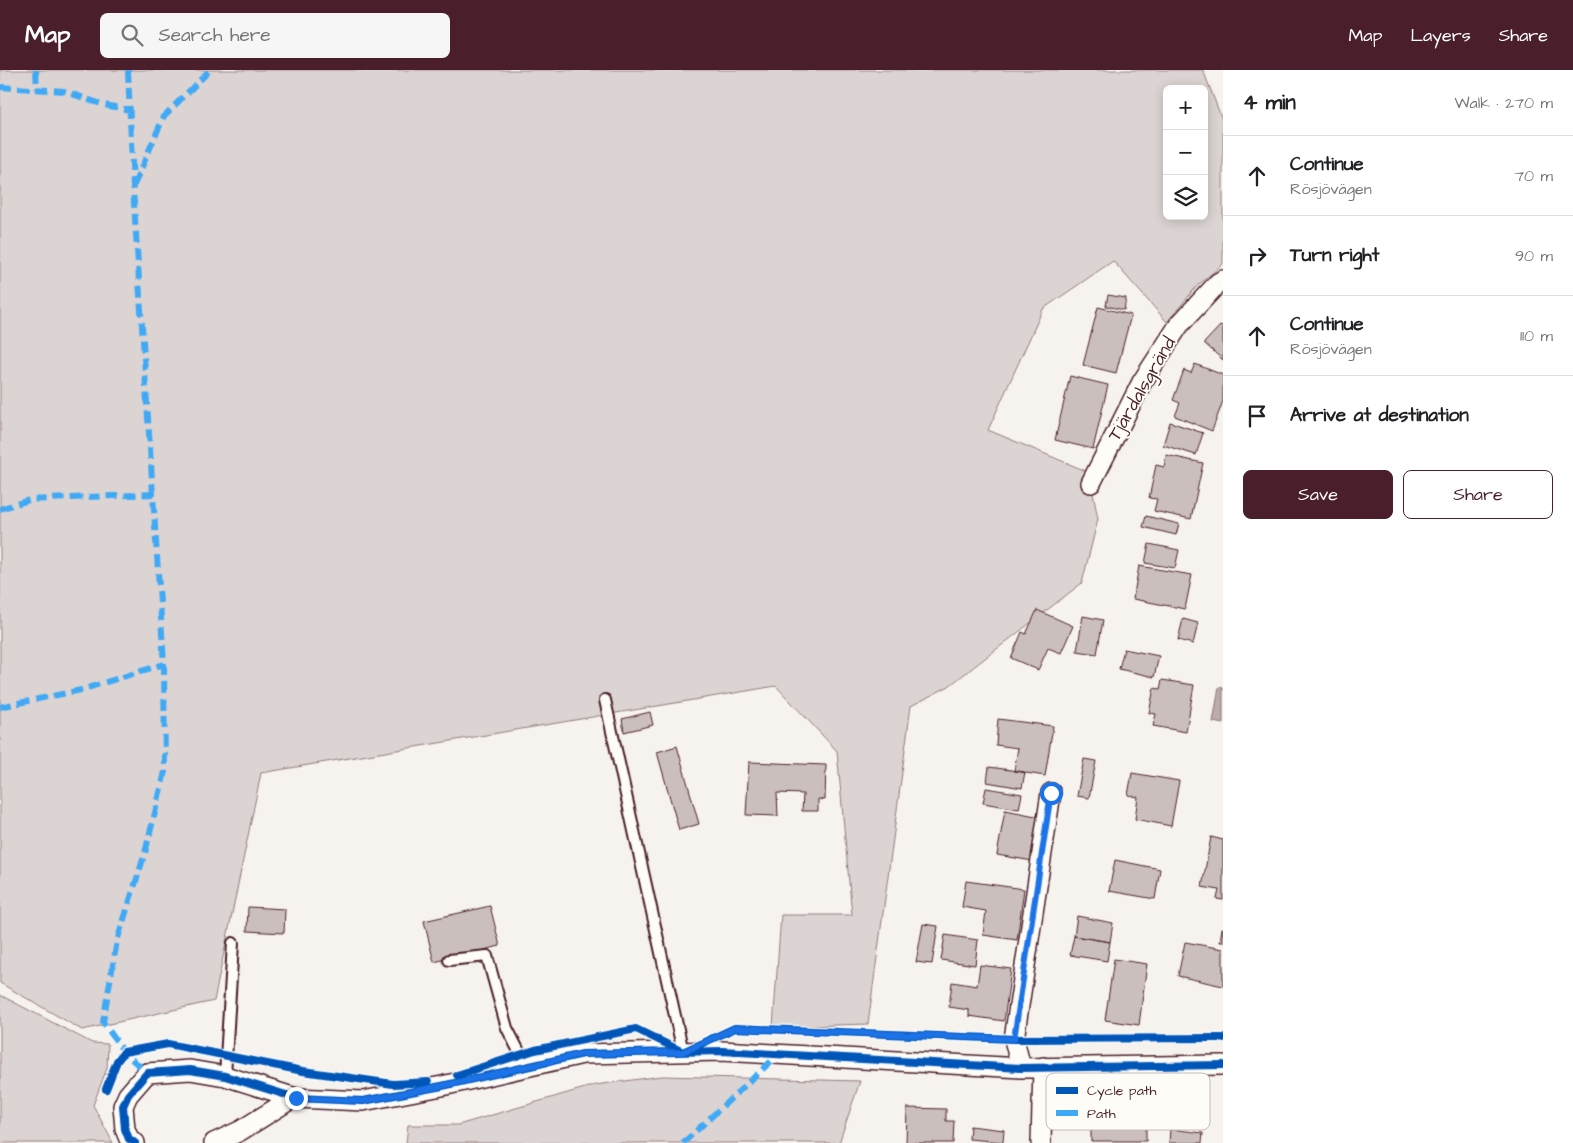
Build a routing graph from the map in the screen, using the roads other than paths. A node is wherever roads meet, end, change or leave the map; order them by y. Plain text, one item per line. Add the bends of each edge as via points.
1 (1223, 280) edge
2 (1091, 483) dead end
3 (605, 700) dead end
4 (1051, 793) dead end
5 (233, 943) dead end
6 (449, 960) dead end
7 (683, 1052) junction
8 (1223, 1066) edge
9 (527, 1067) junction
10 (1042, 1067) junction
11 (1021, 1068) junction
12 (225, 1076) junction
13 (296, 1098) junction
14 (135, 1143) edge
15 (214, 1143) edge
16 (1041, 1143) edge

1 - 2 street, Tjärdalsgränd via 1179,325 1142,382
3 - 7 lane
4 - 11 street via 1014,1039
5 - 12 lane
6 - 9 lane via 487,956 508,1028
7 - 9 street via 582,1054
7 - 11 street via 722,1051
8 - 10 street
9 - 13 street via 363,1101
10 - 11 street
10 - 16 street
12 - 13 street
12 - 14 street via 190,1070 147,1073 123,1106 125,1129 129,1139
13 - 15 street

